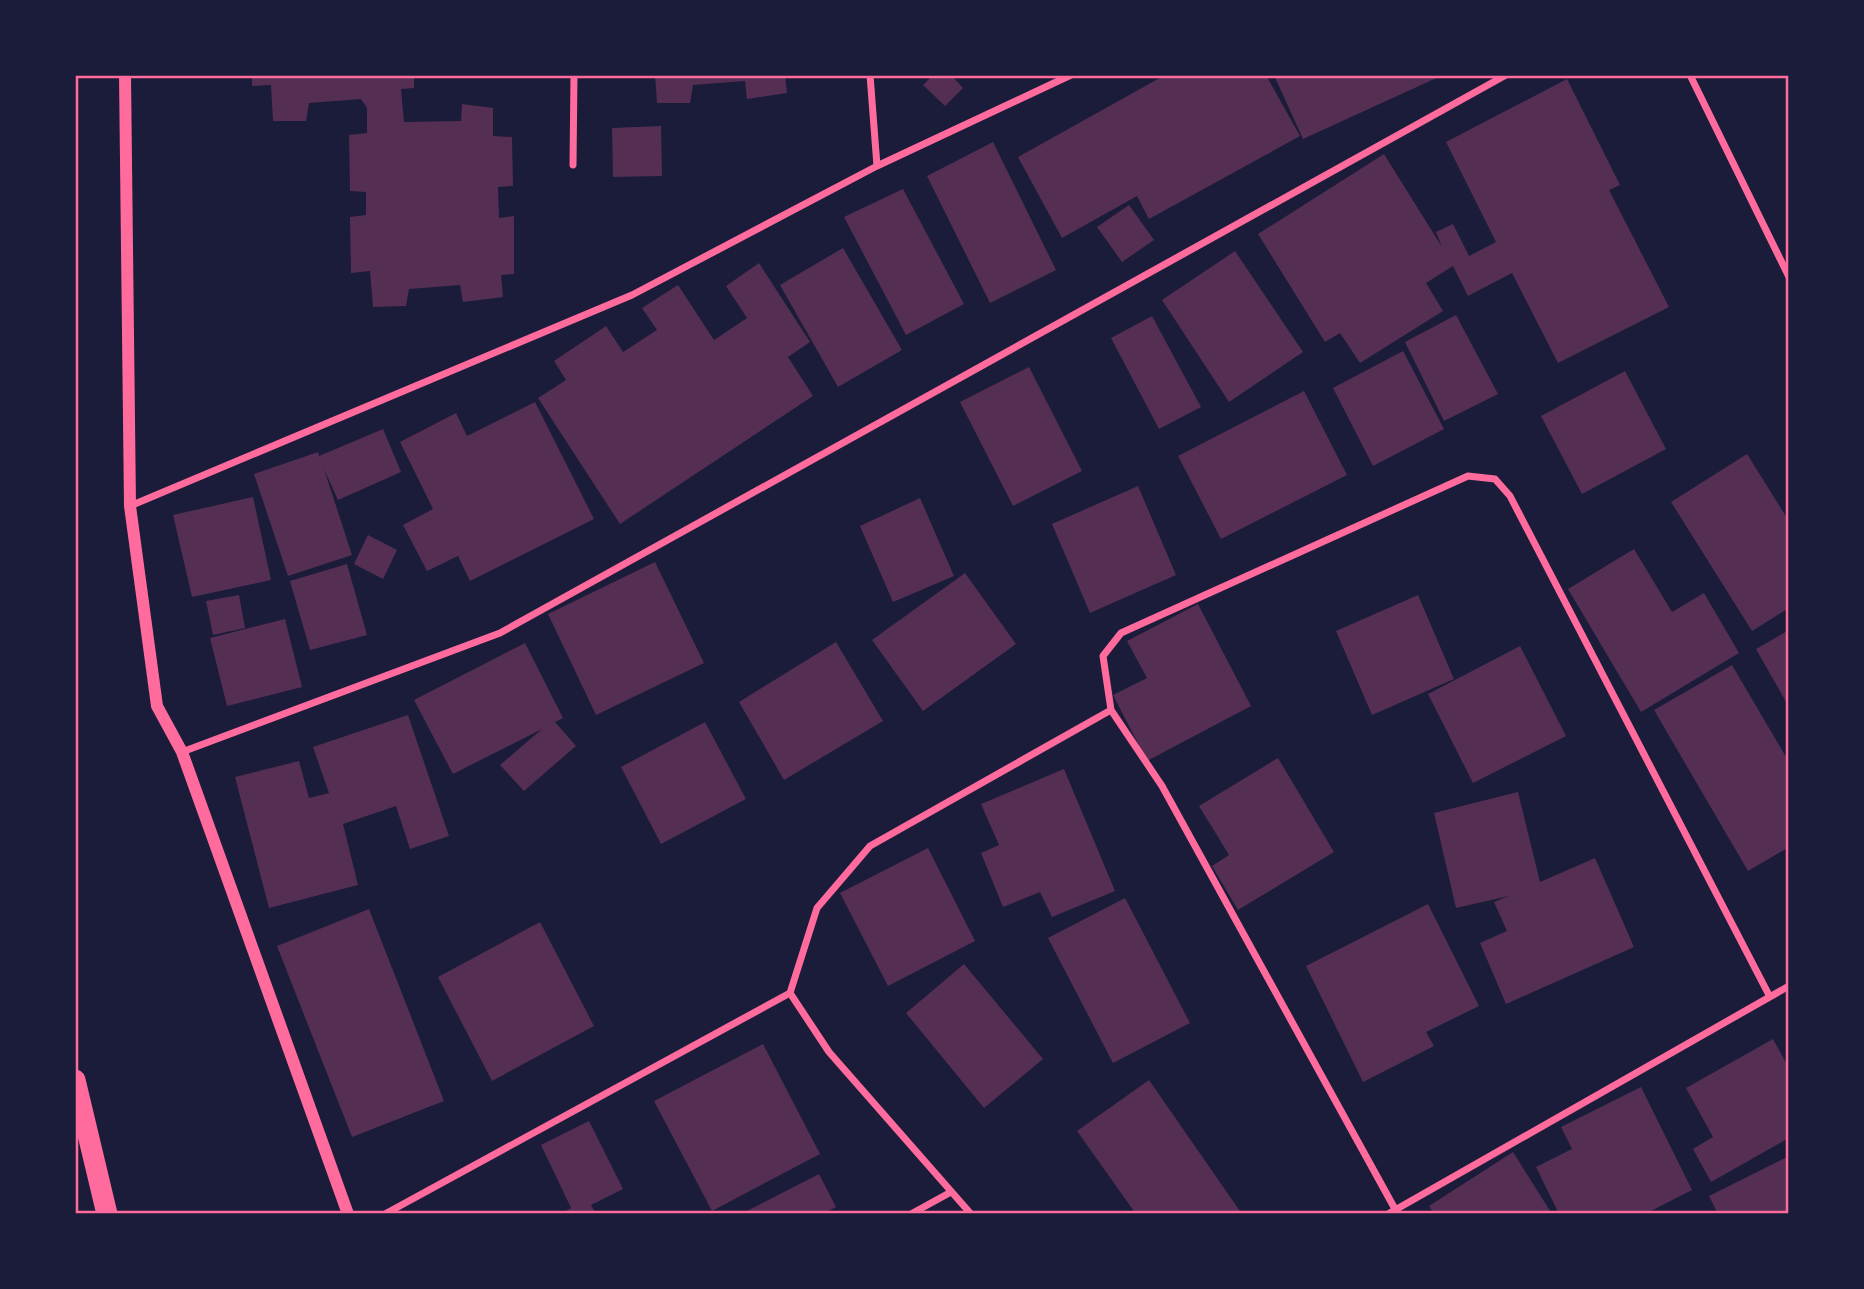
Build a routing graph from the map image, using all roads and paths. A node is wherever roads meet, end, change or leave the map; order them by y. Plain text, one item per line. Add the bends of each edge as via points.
1 (125, 75) edge
2 (573, 75) edge
3 (870, 75) edge
4 (1071, 75) edge
5 (1506, 75) edge
6 (1690, 75) edge
7 (573, 164) dead end
8 (877, 166) junction
9 (1789, 277) edge
10 (130, 506) junction
11 (1111, 710) junction
12 (182, 752) junction
13 (1789, 986) edge
14 (790, 993) junction
15 (1770, 998) junction
16 (75, 1080) edge
17 (951, 1192) junction
18 (1391, 1211) edge
19 (107, 1214) edge
20 (348, 1214) edge
21 (384, 1214) edge
22 (911, 1214) edge
23 (971, 1214) edge

1 - 10 street
2 - 7 street
3 - 8 street
4 - 8 street
5 - 12 street via 500,633
6 - 9 street
8 - 10 street via 632,295
10 - 12 street via 157,706
11 - 14 street via 870,846 817,908
11 - 15 street via 1103,656 1121,634 1468,476 1495,480 1510,496
11 - 18 street via 1162,786
12 - 20 street
13 - 15 street
14 - 17 street via 829,1052
14 - 21 street
15 - 18 street
16 - 19 highway
17 - 22 street
17 - 23 street

